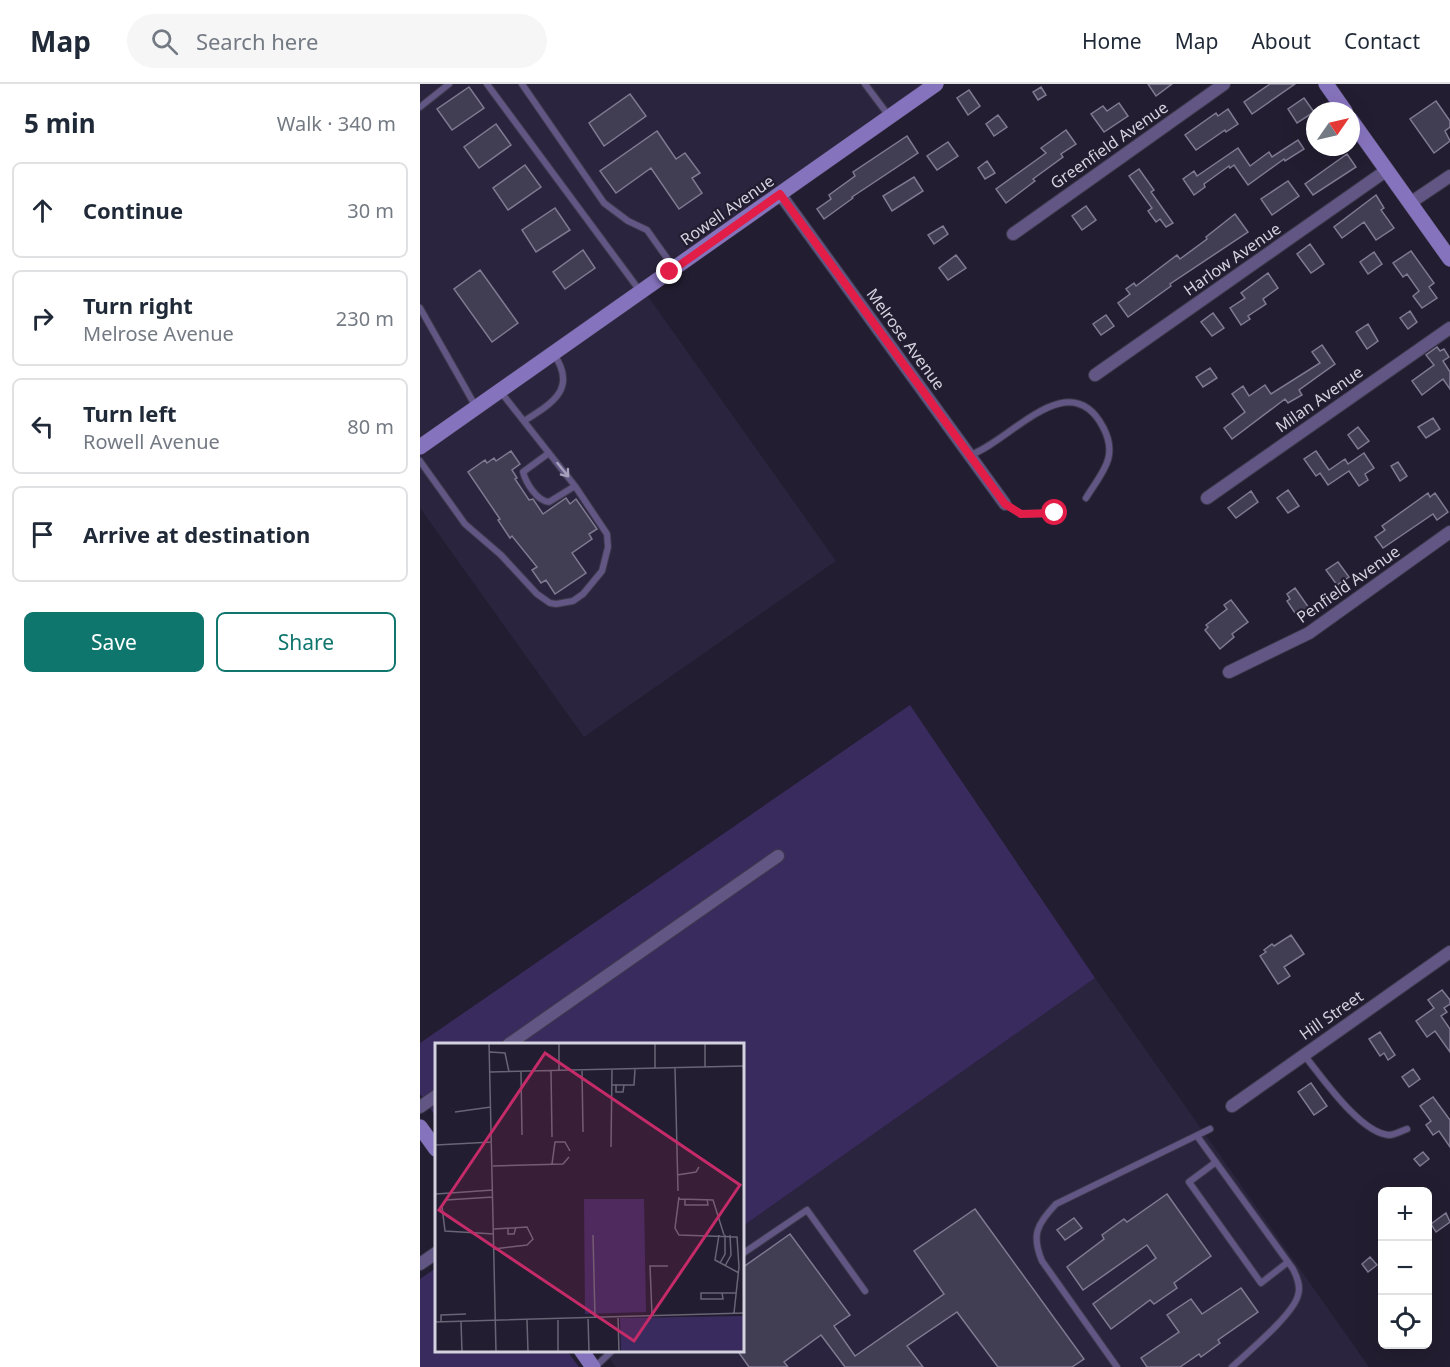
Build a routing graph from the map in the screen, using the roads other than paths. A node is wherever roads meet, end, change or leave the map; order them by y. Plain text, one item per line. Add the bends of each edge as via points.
1 (449, 84) edge
2 (487, 84) edge
3 (522, 84) edge
4 (865, 84) edge
5 (936, 84) edge
6 (1224, 84) edge
7 (1326, 84) edge
8 (1339, 102) edge
9 (420, 107) edge
10 (889, 117) junction
11 (1360, 132) edge
12 (1387, 170) junction
13 (1450, 176) edge
14 (780, 194) junction
15 (1410, 203) junction
16 (1012, 234) dead end
17 (1450, 259) edge
18 (674, 269) junction
19 (641, 292) junction
20 (420, 308) edge
21 (1450, 328) edge
22 (553, 353) junction
23 (1095, 375) dead end
24 (500, 391) junction
25 (476, 408) junction
26 (524, 421) junction
27 (420, 447) edge
28 (549, 453) junction
29 (970, 455) junction
30 (420, 461) edge
31 (575, 486) junction
32 (1086, 498) dead end
33 (1207, 498) dead end
34 (1005, 504) joint
35 (1055, 513) dead end
36 (1450, 532) edge
37 (1229, 672) dead end
38 (778, 856) dead end
39 (1450, 952) edge
40 (510, 1043) edge
41 (1304, 1055) junction
42 (435, 1097) edge
43 (1232, 1106) dead end
44 (420, 1107) edge
45 (420, 1127) edge
46 (1210, 1129) dead end
47 (1407, 1130) dead end
48 (1197, 1136) junction
49 (435, 1148) edge
50 (1216, 1162) junction
51 (744, 1253) edge
52 (435, 1254) edge
53 (1288, 1262) junction
54 (420, 1264) edge
55 (865, 1291) dead end
56 (583, 1352) edge
57 (611, 1352) edge
58 (594, 1367) edge
59 (1118, 1367) edge
60 (1232, 1367) edge

1 - 9 lane
2 - 19 lane
3 - 18 lane via 604,203 647,230
4 - 10 lane
5 - 10 street, Rowell Avenue
6 - 16 street, Greenfield Avenue
7 - 8 street
10 - 14 street, Rowell Avenue
11 - 12 street
12 - 15 street
12 - 23 street, Harlow Avenue
13 - 15 street
14 - 18 street, Rowell Avenue
14 - 29 street, Melrose Avenue
15 - 17 street
18 - 19 street, Rowell Avenue
19 - 22 street, Rowell Avenue
20 - 25 lane
21 - 33 street, Milan Avenue
22 - 24 street, Rowell Avenue
22 - 26 lane via 565,380 543,408
24 - 25 street, Rowell Avenue
24 - 26 lane
25 - 27 street, Rowell Avenue
26 - 28 lane
28 -> 31 lane
28 - 31 lane via 523,472 538,497 549,502
29 - 32 lane via 981,452 1051,405 1072,401 1081,404 1101,423 1110,447 1110,458
29 - 34 street, Melrose Avenue
30 - 31 lane via 470,530 501,555 531,589 556,604 573,601 592,585 603,571 608,548 605,530
34 - 35 lane via 1021,514
36 - 37 street, Penfield Avenue via 1309,633
38 - 40 street
39 - 41 street, Hill Street
41 - 43 street, Hill Street
41 - 47 lane via 1350,1112 1372,1129 1389,1135
42 - 44 street
45 - 49 street
46 - 48 lane
48 - 50 lane
48 - 59 lane via 1056,1204 1037,1231 1035,1245 1042,1262
50 - 53 lane
50 - 53 lane via 1189,1182 1261,1283
51 - 55 lane via 807,1210
52 - 54 street
53 - 60 lane via 1299,1283 1293,1309
56 - 58 street
57 - 58 lane

